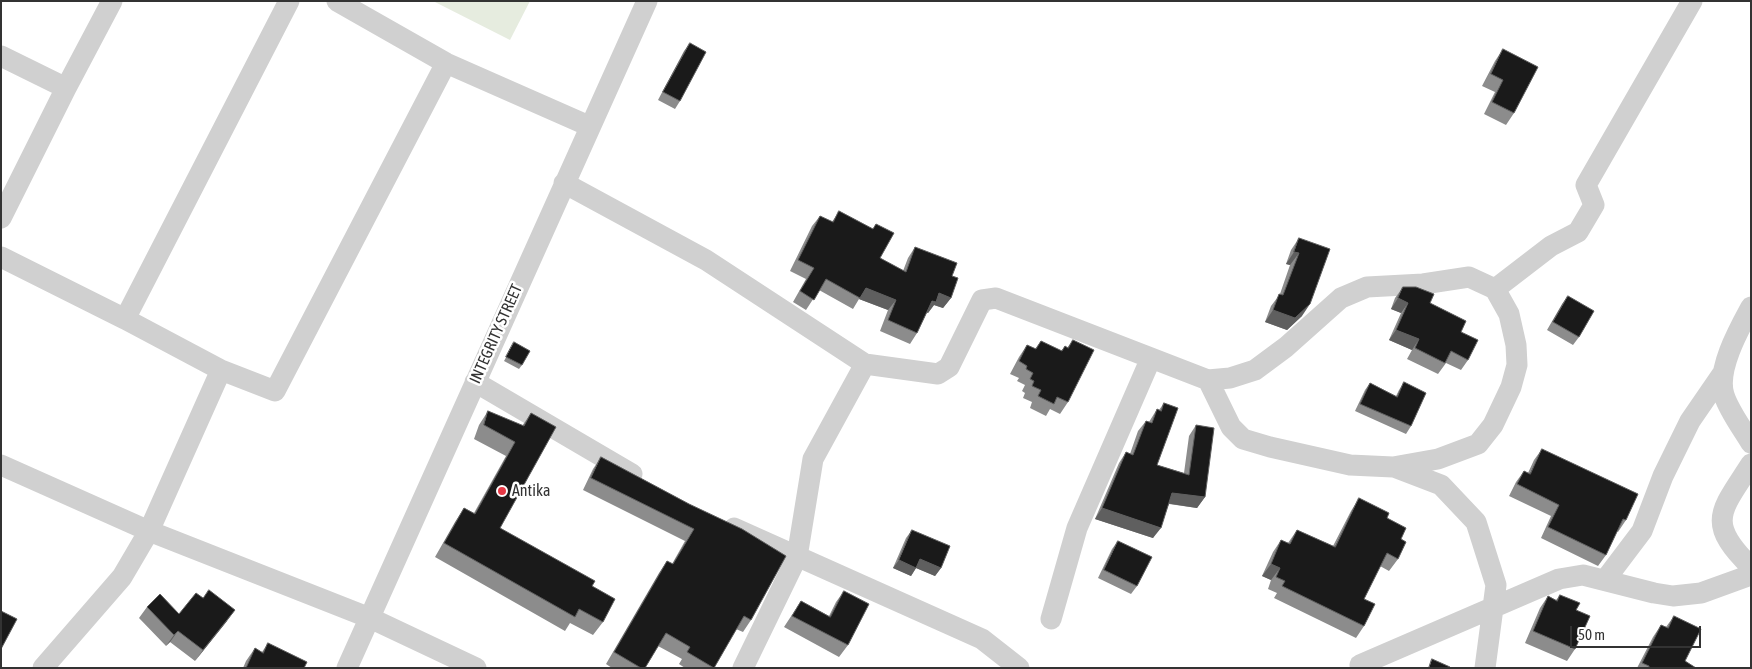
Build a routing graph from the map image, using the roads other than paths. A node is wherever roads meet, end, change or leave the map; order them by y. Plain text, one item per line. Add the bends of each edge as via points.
1 (112, 1) edge
2 (289, 1) edge
3 (338, 1) edge
4 (647, 1) edge
5 (1692, 1) edge
6 (1, 56) edge
7 (446, 63) junction
8 (66, 88) junction
9 (589, 126) junction
10 (564, 183) junction
11 (1, 218) edge
12 (1, 257) edge
13 (1495, 289) junction
14 (1751, 307) edge
15 (124, 319) junction
16 (1151, 358) junction
17 (865, 364) junction
18 (221, 370) junction
19 (1724, 372) junction
20 (1208, 380) junction
21 (475, 382) junction
22 (1751, 442) edge
23 (1751, 464) edge
24 (1, 465) edge
25 (1393, 467) junction
26 (652, 485) edge
27 (712, 517) edge
28 (149, 531) junction
29 (797, 557) junction
30 (1751, 567) edge
31 (1751, 575) edge
32 (1605, 580) junction
33 (1492, 609) junction
34 (370, 618) junction
35 (1051, 619) dead end
36 (1360, 665) dead end
37 (43, 668) edge
38 (347, 668) edge
39 (476, 668) edge
40 (744, 668) edge
41 (1019, 668) edge
42 (1485, 668) edge

1 - 8 street
2 - 15 street
3 - 7 street
4 - 9 street, INTEGRITY STREET
5 - 13 street via 1586,184 1594,205 1578,232 1551,246
6 - 8 street
7 - 9 street
7 - 18 street via 274,391
8 - 11 street
9 - 10 street, INTEGRITY STREET
10 - 17 street via 706,260
10 - 21 street, INTEGRITY STREET
12 - 15 street
13 - 20 street via 1469,277 1367,288 1341,298 1255,370 1230,378
13 - 25 street via 1509,314 1517,365 1511,387 1493,425 1478,444 1438,458
14 - 19 street
15 - 18 street
16 - 17 street via 996,298 982,300 949,367 938,374
16 - 20 street
16 - 35 street via 1078,528
17 - 29 street via 813,459
18 - 28 street
19 - 22 street via 1724,395
19 - 32 street via 1690,421 1663,476 1642,531
20 - 25 street via 1231,427 1243,439 1350,465
21 - 26 street
21 - 34 street, INTEGRITY STREET
23 - 30 street via 1721,516 1721,525 1734,551
24 - 28 street
25 - 33 street via 1441,485 1476,522 1496,585
27 - 29 street
28 - 34 street
28 - 37 street via 122,577
29 - 40 street
29 - 41 street via 982,639
31 - 32 street via 1701,594 1673,596
32 - 33 street via 1583,575 1559,579
33 - 36 street
33 - 42 street
34 - 38 street, INTEGRITY STREET
34 - 39 street

